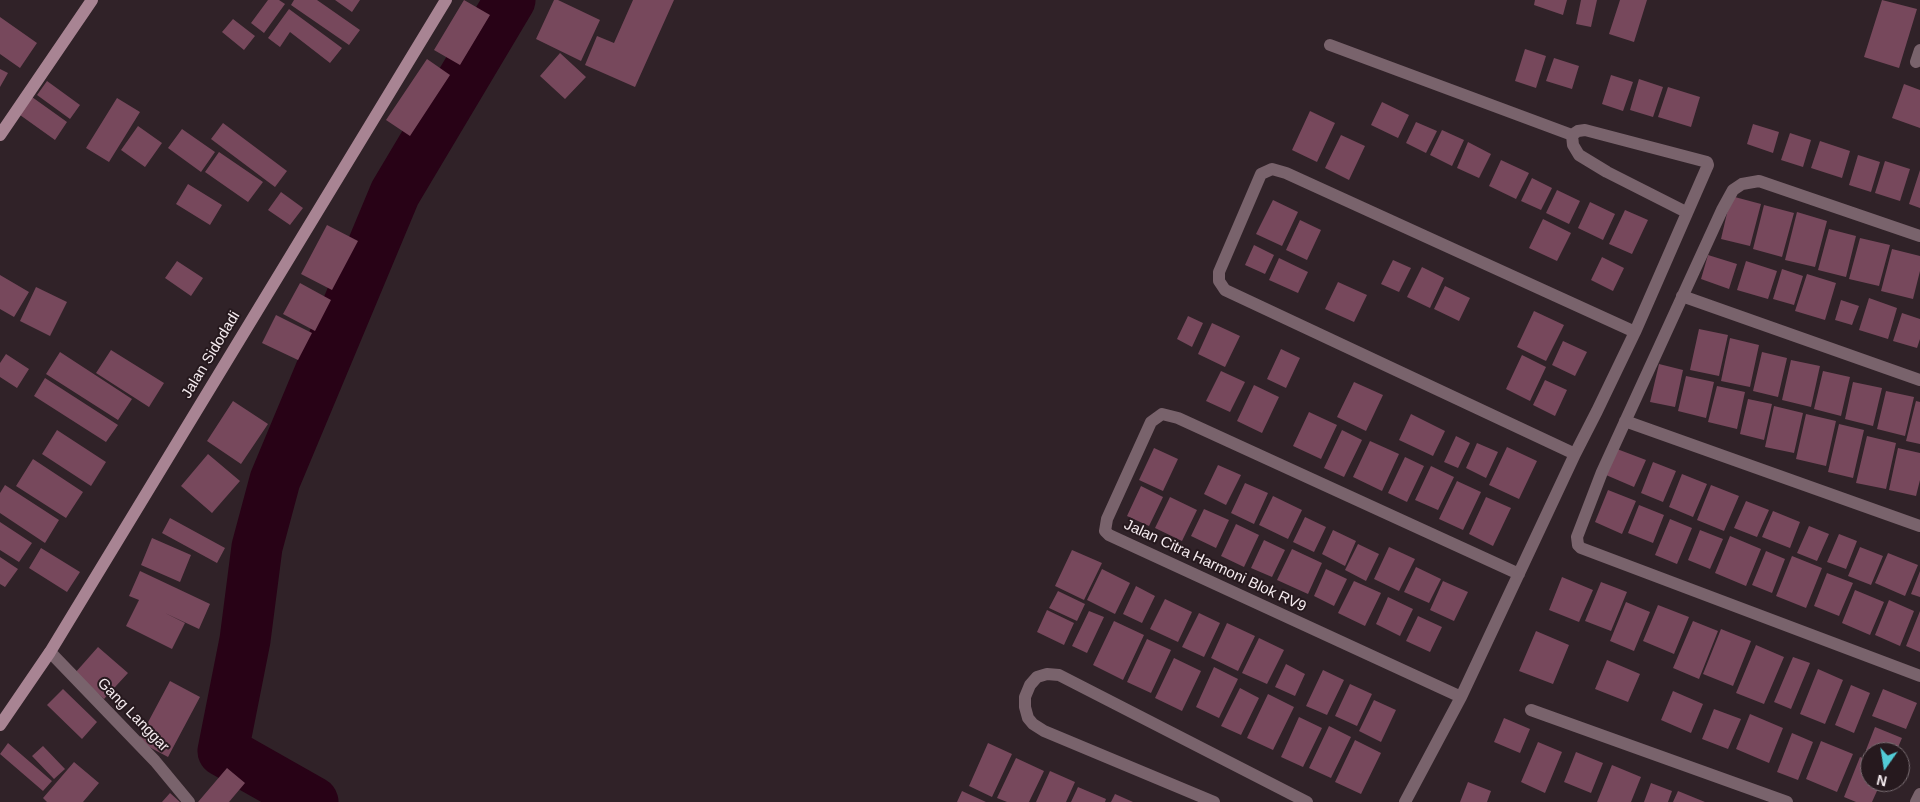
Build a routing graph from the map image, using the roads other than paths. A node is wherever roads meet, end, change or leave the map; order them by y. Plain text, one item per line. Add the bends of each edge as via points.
1 (92, 0) edge
2 (446, 0) edge
3 (1330, 45) dead end
4 (0, 135) edge
5 (1572, 135) junction
6 (1686, 212) junction
7 (1920, 236) edge
8 (1682, 296) junction
9 (1635, 332) junction
10 (1920, 380) edge
11 (1625, 421) junction
12 (1575, 454) junction
13 (1920, 526) edge
14 (1519, 574) junction
15 (50, 652) junction
16 (1920, 676) edge
17 (1461, 697) junction
18 (1531, 710) dead end
19 (0, 726) edge
20 (1920, 794) edge
21 (189, 802) edge
22 (1214, 802) edge
23 (1307, 802) edge
24 (1405, 802) edge
25 (1787, 802) edge
26 (1916, 802) edge

1 - 4 street
2 - 15 street, Jalan Sidodadi
3 - 5 street
5 - 6 street via 1579,155
5 - 6 street via 1585,130 1707,162
6 - 9 street
7 - 8 street via 1759,181 1750,181 1733,190
8 - 10 street
8 - 11 street
9 - 12 street
9 - 12 street via 1286,173 1272,169 1261,174 1219,272 1221,286
11 - 13 street
11 - 16 street via 1579,529 1577,540 1581,548
12 - 14 street
14 - 17 street
14 - 17 street, Jalan Citra Harmoni Blok RV9 via 1178,418 1162,414 1151,422 1107,519 1105,530 1109,535
15 - 19 street, Jalan Sidodadi
15 - 21 street, Gang Langgar via 155,761
17 - 24 street
18 - 25 street
20 - 26 street
22 - 23 street via 1044,731 1028,718 1025,697 1030,685 1037,677 1047,674 1059,676

